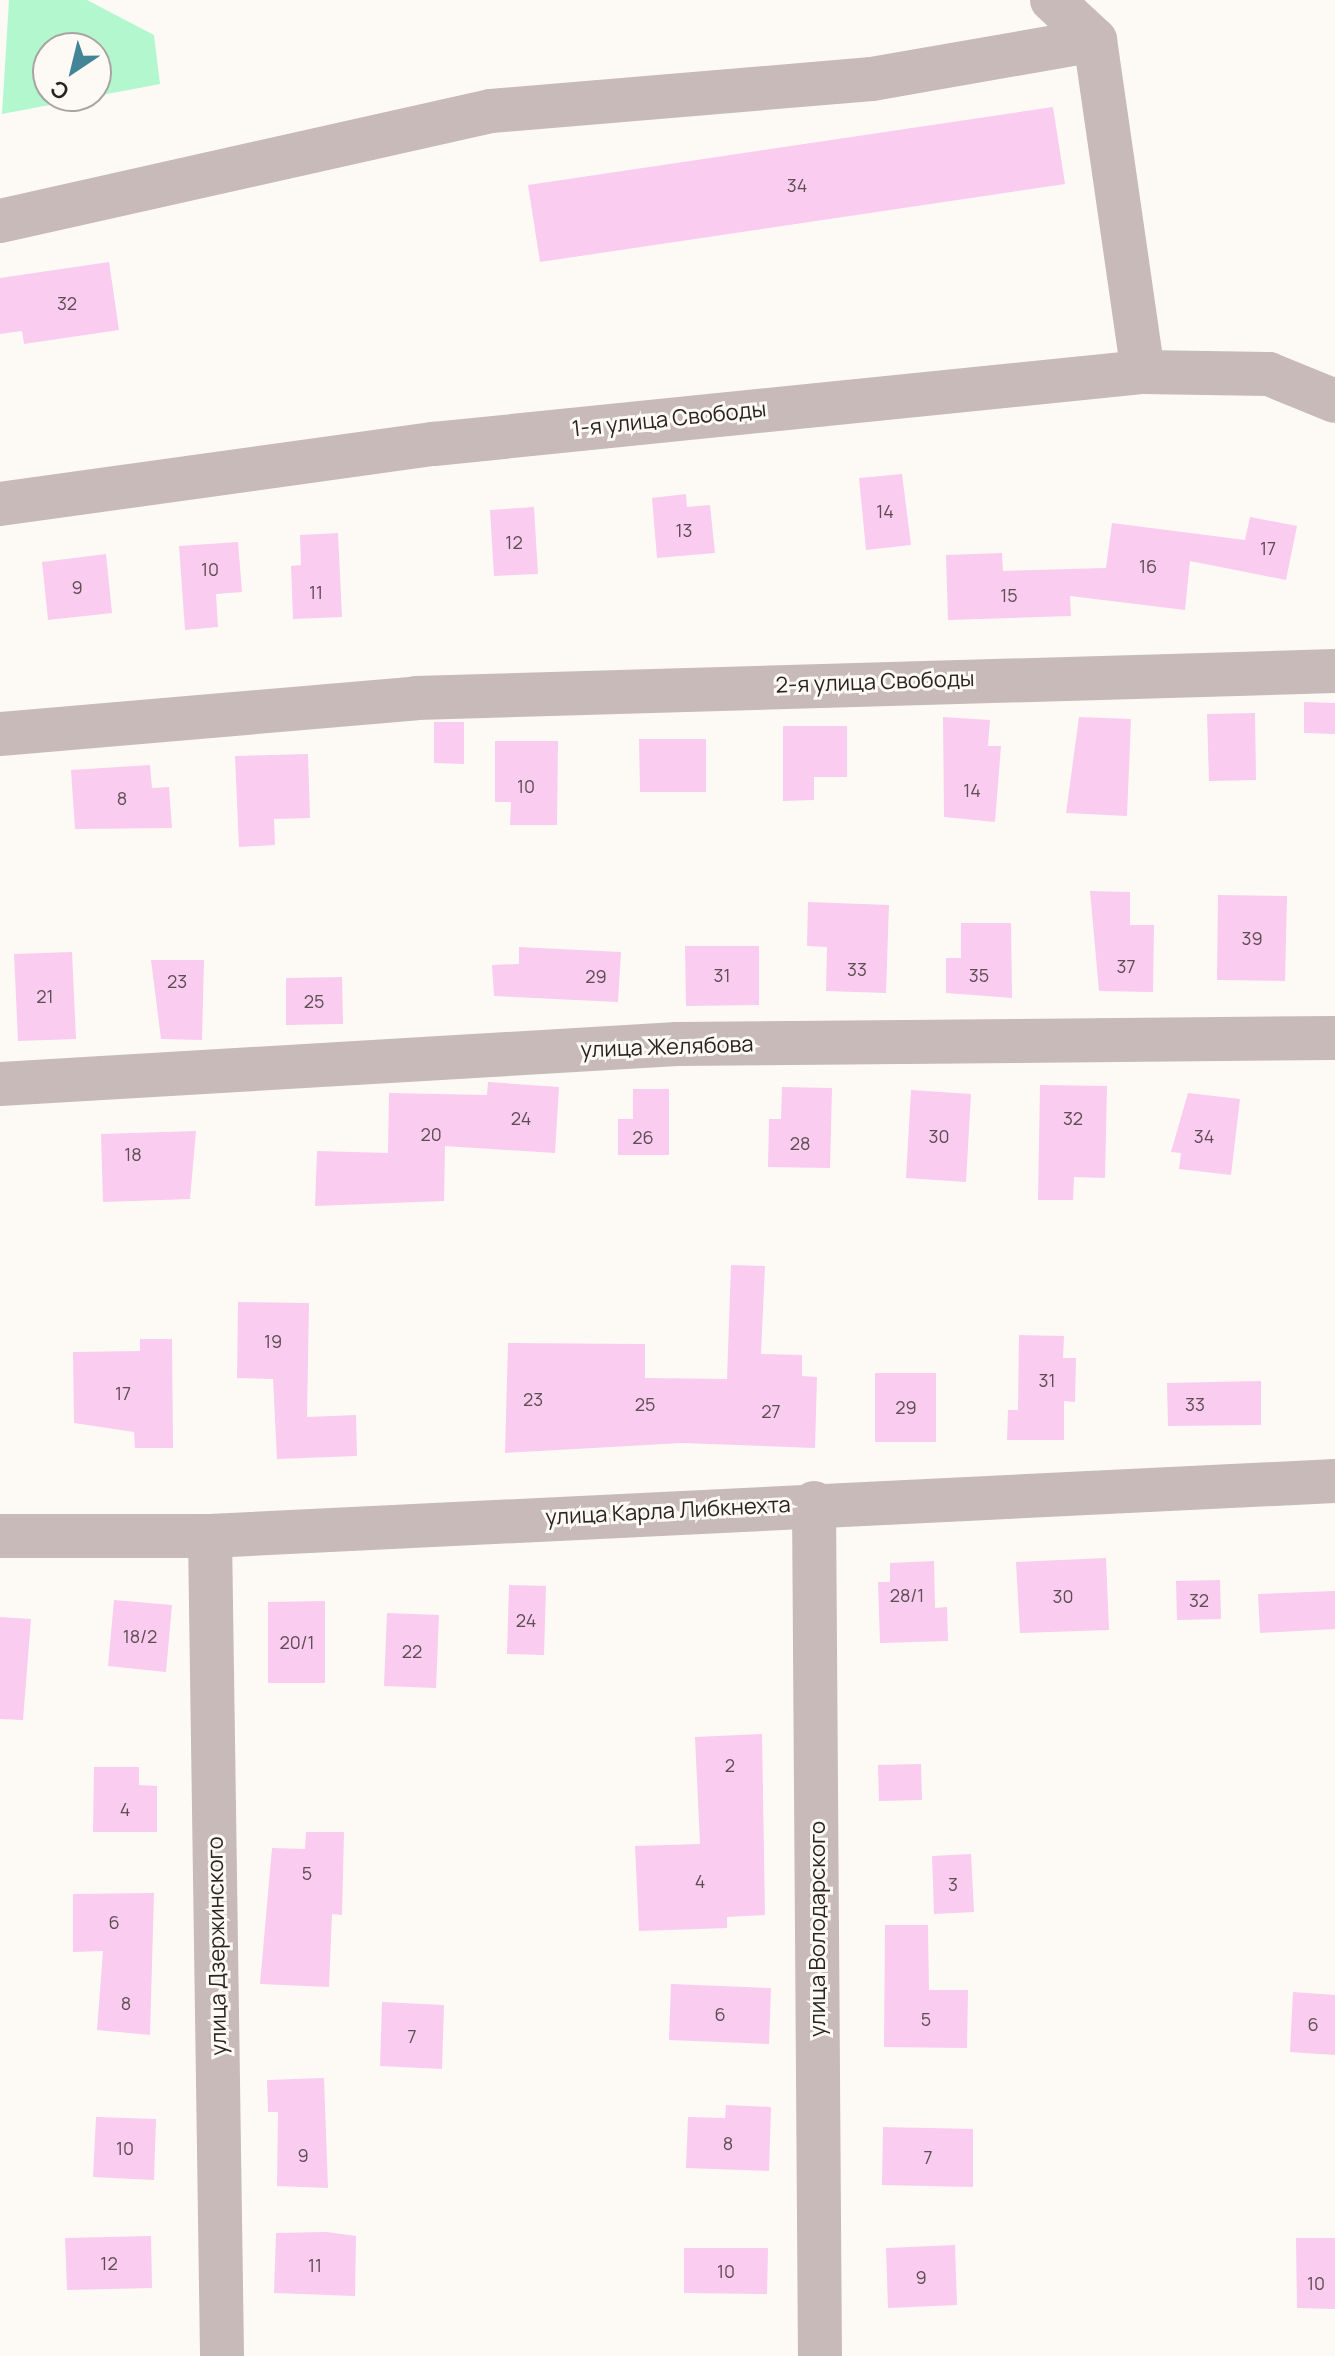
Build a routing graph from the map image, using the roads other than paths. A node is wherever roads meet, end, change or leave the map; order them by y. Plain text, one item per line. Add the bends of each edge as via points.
1 (1052, 0) edge
2 (1095, 40) junction
3 (0, 221) edge
4 (1143, 372) junction
5 (1335, 401) edge
6 (0, 504) edge
7 (1335, 671) edge
8 (0, 734) edge
9 (1335, 1038) edge
10 (0, 1084) edge
11 (1335, 1481) edge
12 (814, 1503) junction
13 (0, 1536) edge
14 (210, 1536) junction
15 (222, 2356) edge
16 (820, 2356) edge

1 - 2 street
2 - 3 street via 872,79 491,111
2 - 4 street
4 - 5 street, 1-я улица Свободы via 1269,374
4 - 6 street, 1-я улица Свободы via 434,444
7 - 8 street, 2-я улица Свободы via 416,698
9 - 10 street, улица Желябова via 677,1044
11 - 12 street, улица Карла Либкнехта
12 - 14 street, улица Карла Либкнехта
12 - 16 street, улица Володарского
13 - 14 street, улица Карла Либкнехта
14 - 15 street, улица Дзержинского

